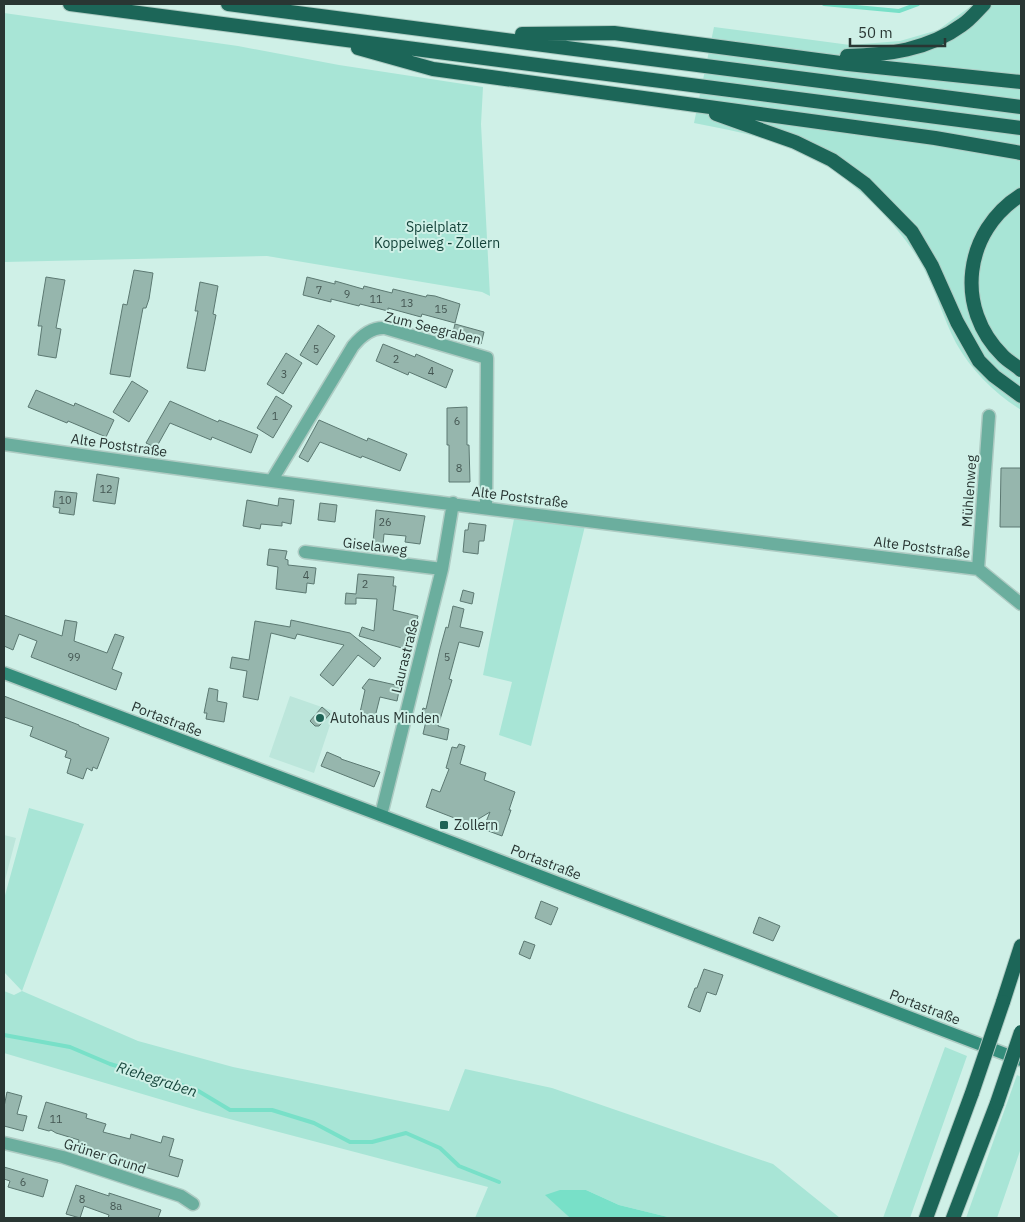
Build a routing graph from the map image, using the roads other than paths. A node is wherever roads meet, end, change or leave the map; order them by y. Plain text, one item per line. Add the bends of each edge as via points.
1 (70, 4) edge
2 (228, 4) edge
3 (984, 4) edge
4 (471, 35) junction
5 (312, 36) junction
6 (809, 58) junction
7 (1021, 82) edge
8 (685, 104) junction
9 (1021, 107) edge
10 (1021, 128) edge
11 (1021, 153) edge
12 (1021, 196) edge
13 (1021, 370) edge
14 (1021, 396) edge
15 (989, 416) dead end
16 (4, 444) edge
17 (272, 480) junction
18 (453, 503) junction
19 (486, 508) junction
20 (305, 552) dead end
21 (978, 568) junction
22 (442, 569) junction
23 (1021, 604) edge
24 (4, 673) edge
25 (382, 815) junction
26 (1021, 946) edge
27 (1021, 1032) edge
28 (1021, 1060) edge
29 (4, 1143) edge
30 (193, 1204) dead end
31 (926, 1218) edge
32 (953, 1218) edge

1 - 5 highway
2 - 4 highway
3 - 6 highway via 962,25 932,42 901,52
4 - 6 highway via 614,32
4 - 9 highway
5 - 8 highway via 433,70
5 - 10 highway
6 - 7 highway
8 - 11 highway
8 - 14 highway via 795,142 832,160 865,184 912,232 979,360
12 - 13 highway via 1009,203 989,225 976,248 971,280 975,310 985,333 1003,357
15 - 21 street, Mühlenweg
16 - 17 street, Alte Poststraße
17 - 18 street, Alte Poststraße
17 - 19 street, Zum Seegraben via 353,346 367,332 385,328 487,358
18 - 19 street, Alte Poststraße
18 - 22 street, Laurastraße
19 - 21 street, Alte Poststraße
20 - 22 street, Giselaweg
21 - 23 street, Alte Poststraße
22 - 25 street, Laurastraße
24 - 25 main road, Portastraße
25 - 28 main road, Portastraße
26 - 31 highway, bridge
27 - 32 highway, bridge
29 - 30 street, Grüner Grund via 63,1157 181,1196

